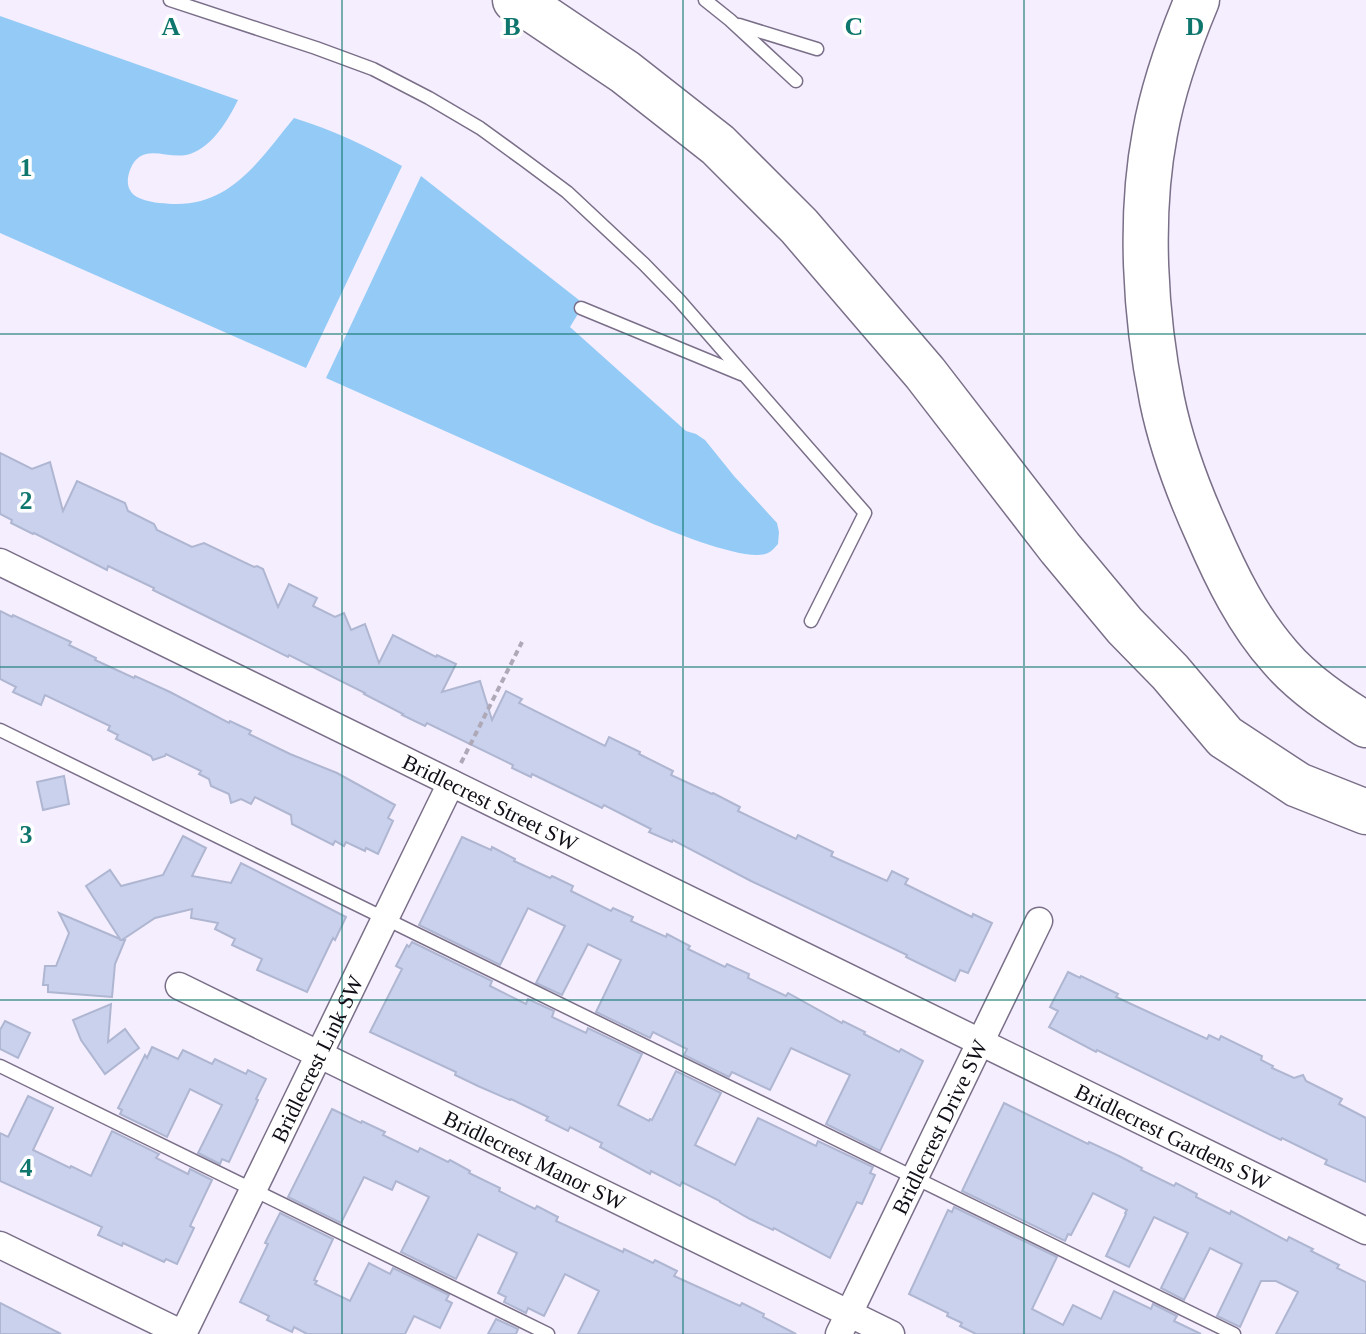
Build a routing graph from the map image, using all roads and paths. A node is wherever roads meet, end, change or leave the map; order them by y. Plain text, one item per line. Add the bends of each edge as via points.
1 (170, 0) edge
2 (515, 0) edge
3 (705, 0) edge
4 (1197, 0) edge
5 (734, 24) junction
6 (817, 49) dead end
7 (796, 81) dead end
8 (581, 308) dead end
9 (745, 375) junction
10 (0, 562) edge
11 (811, 621) dead end
12 (522, 642) dead end
13 (1170, 672) junction
14 (1366, 725) edge
15 (0, 730) edge
16 (451, 783) junction
17 (1366, 789) edge
18 (1366, 812) edge
19 (385, 919) junction
20 (1039, 921) dead end
21 (179, 986) dead end
22 (981, 1042) junction
23 (319, 1054) junction
24 (0, 1066) edge
25 (915, 1178) junction
26 (253, 1190) junction
27 (1366, 1231) edge
28 (0, 1245) edge
29 (844, 1324) edge
30 (183, 1334) edge
31 (548, 1334) edge
32 (891, 1334) edge
33 (1234, 1334) edge

1 - 9 lane via 373,69 480,128 567,192 644,264
2 - 13 highway via 625,72 718,145 799,226 925,373 1060,548
3 - 5 lane
4 - 14 highway via 1164,96 1148,183 1148,290 1162,401 1195,507 1248,615 1281,659
5 - 6 lane
5 - 7 lane
8 - 9 lane
9 - 11 lane via 865,513
10 - 16 street, Bridlecrest Street SW
12 - 16 path
13 - 17 highway via 1233,722 1309,766
13 - 18 highway via 1225,737 1298,785
15 - 19 lane
16 - 19 street, Bridlecrest Link SW
16 - 22 street, Bridlecrest Street SW
19 - 23 street, Bridlecrest Link SW
19 - 25 lane
20 - 22 street, Bridlecrest Drive SW
21 - 23 street, Bridlecrest Manor SW
22 - 25 street, Bridlecrest Drive SW
22 - 27 street, Bridlecrest Gardens SW
23 - 26 street, Bridlecrest Link SW
23 - 29 street, Bridlecrest Manor SW
24 - 26 lane
25 - 29 street, Bridlecrest Drive SW
25 - 33 lane
26 - 30 street, Bridlecrest Link SW
26 - 31 lane
28 - 30 street
29 - 32 street, Bridlecrest Manor SW

